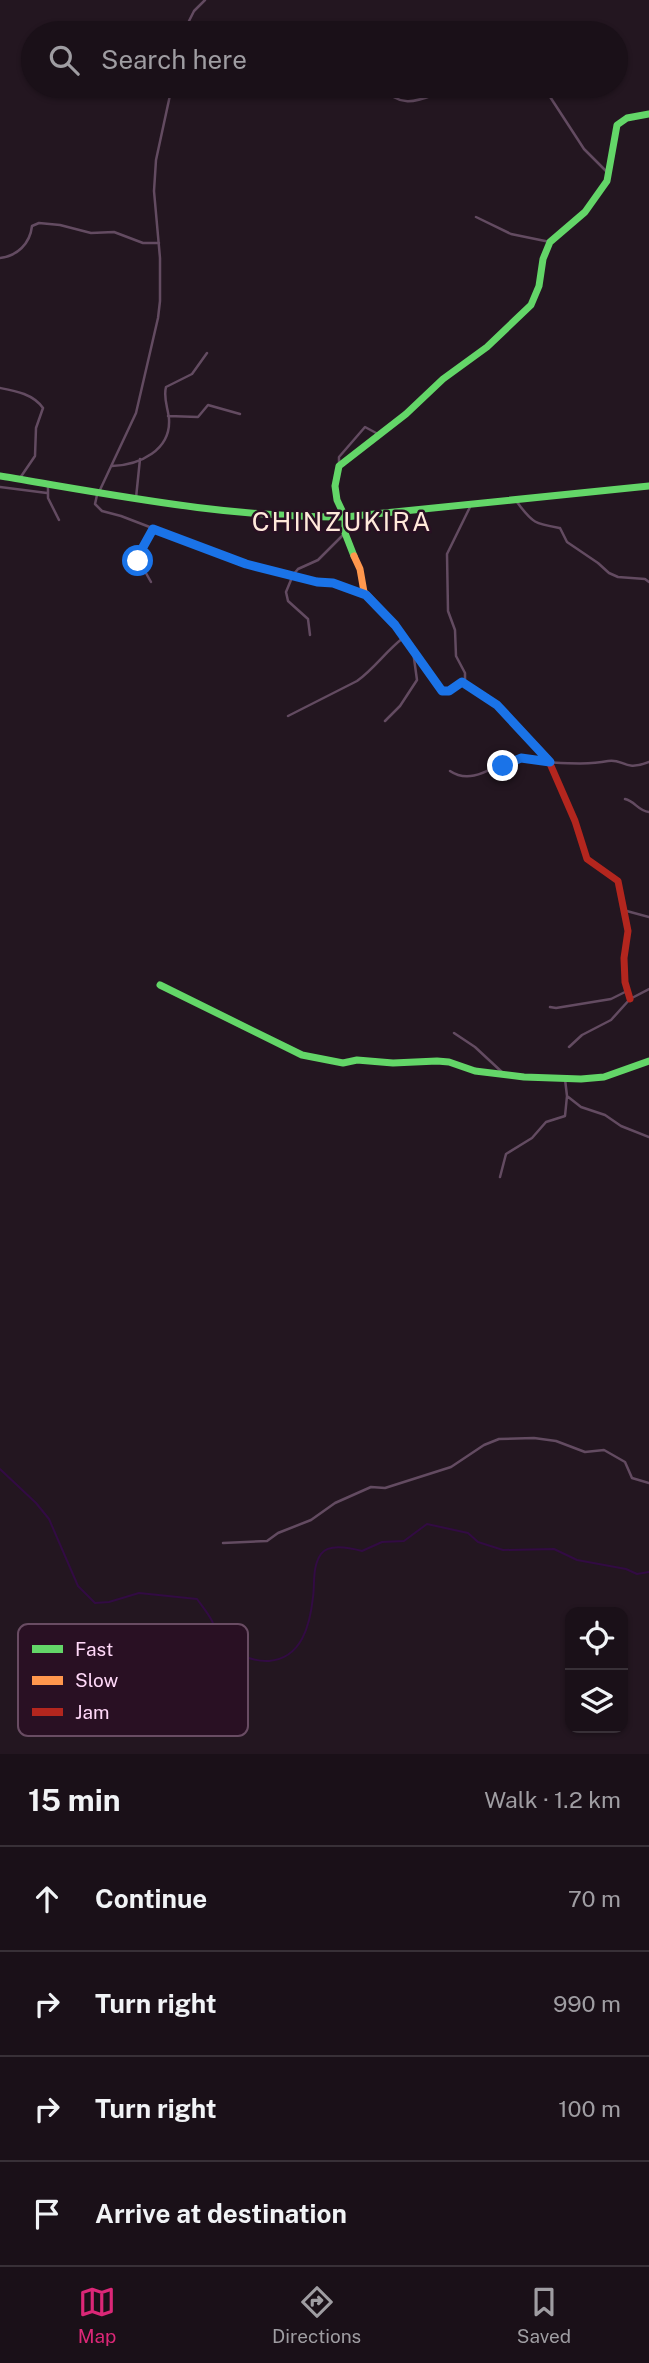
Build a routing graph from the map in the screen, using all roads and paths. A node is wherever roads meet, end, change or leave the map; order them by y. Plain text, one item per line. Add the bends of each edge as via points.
1 (205, 0) edge
2 (189, 21) edge
3 (169, 98) edge
4 (396, 98) edge
5 (428, 98) edge
6 (551, 98) edge
7 (649, 114) edge
8 (608, 173) junction
9 (476, 217) dead end
10 (550, 242) junction
11 (159, 243) junction
12 (0, 258) edge
13 (207, 354) dead end
14 (0, 388) edge
15 (240, 414) dead end
16 (169, 416) junction
17 (378, 434) junction
18 (140, 459) junction
19 (113, 466) junction
20 (339, 466) junction
21 (0, 476) edge
22 (19, 479) junction
23 (49, 484) junction
24 (649, 486) edge
25 (0, 487) edge
26 (98, 492) junction
27 (47, 493) junction
28 (135, 498) junction
29 (517, 499) junction
30 (473, 504) junction
31 (345, 517) junction
32 (59, 520) dead end
33 (153, 529) junction
34 (345, 533) junction
35 (293, 575) junction
36 (151, 582) dead end
37 (649, 582) edge
38 (366, 595) junction
39 (310, 635) dead end
40 (403, 638) junction
41 (413, 651) junction
42 (465, 683) junction
43 (288, 716) dead end
44 (385, 721) dead end
45 (550, 762) junction
46 (649, 762) edge
47 (450, 771) dead end
48 (625, 799) dead end
49 (649, 812) edge
50 (623, 910) junction
51 (649, 917) edge
52 (160, 985) dead end
53 (649, 989) edge
54 (629, 995) junction
55 (550, 1007) dead end
56 (454, 1033) dead end
57 (569, 1046) dead end
58 (649, 1061) edge
59 (505, 1075) junction
60 (565, 1079) junction
61 (567, 1096) junction
62 (649, 1137) edge
63 (500, 1177) dead end
64 (649, 1483) edge
65 (223, 1543) dead end

1 - 2 street
3 - 11 street via 156,160 154,203
4 - 5 street via 411,102
6 - 8 street via 584,149
7 - 8 main road via 618,123
8 - 10 main road via 604,187 585,212
9 - 10 street via 511,233
10 - 17 main road via 531,305 487,347
11 - 12 street via 143,243 114,232 91,233 38,223 15,256
11 - 19 street via 158,318 136,413
13 - 16 street via 192,374 166,387
14 - 22 street via 17,391 43,408 36,428 35,456
15 - 16 street via 208,405 198,417
16 - 18 street via 160,449
17 - 20 main road
17 - 20 street via 365,427 339,457
18 - 19 street
18 - 28 street
19 - 26 street
20 - 31 main road via 335,486
21 - 22 main road
22 - 23 main road
23 - 26 main road
23 - 27 street
24 - 29 main road
25 - 27 street
26 - 28 main road
26 - 33 street via 95,504 99,510
27 - 32 street
28 - 31 main road via 251,516
29 - 30 main road
29 - 37 street via 534,522 558,526 567,542 608,573
30 - 31 main road
30 - 42 street via 447,554 448,611
31 - 34 main road
33 - 35 street via 246,564
33 - 36 street via 138,559
34 - 35 street via 318,561
34 - 38 main road
35 - 38 street
35 - 39 street via 285,595 308,619
38 - 40 main road
40 - 41 main road
40 - 43 street via 357,681
41 - 42 main road via 442,691
41 - 44 street via 417,680
42 - 45 main road via 497,705
45 - 46 street via 611,761 632,767
45 - 47 street via 521,758 474,775
45 - 50 main road via 585,856 617,878
48 - 49 street
50 - 51 street
50 - 54 main road via 628,931 624,958
52 - 59 main road via 308,1058 343,1063 449,1062
53 - 54 street
54 - 55 street
54 - 57 street via 611,1020
56 - 59 street
58 - 60 main road via 604,1077
59 - 60 main road
60 - 61 street
61 - 62 street via 581,1107
61 - 63 street via 565,1115 546,1122 532,1138 506,1154
64 - 65 street via 632,1478 625,1462 604,1450 585,1452 534,1438 499,1439 451,1467 385,1488 370,1487 264,1542

